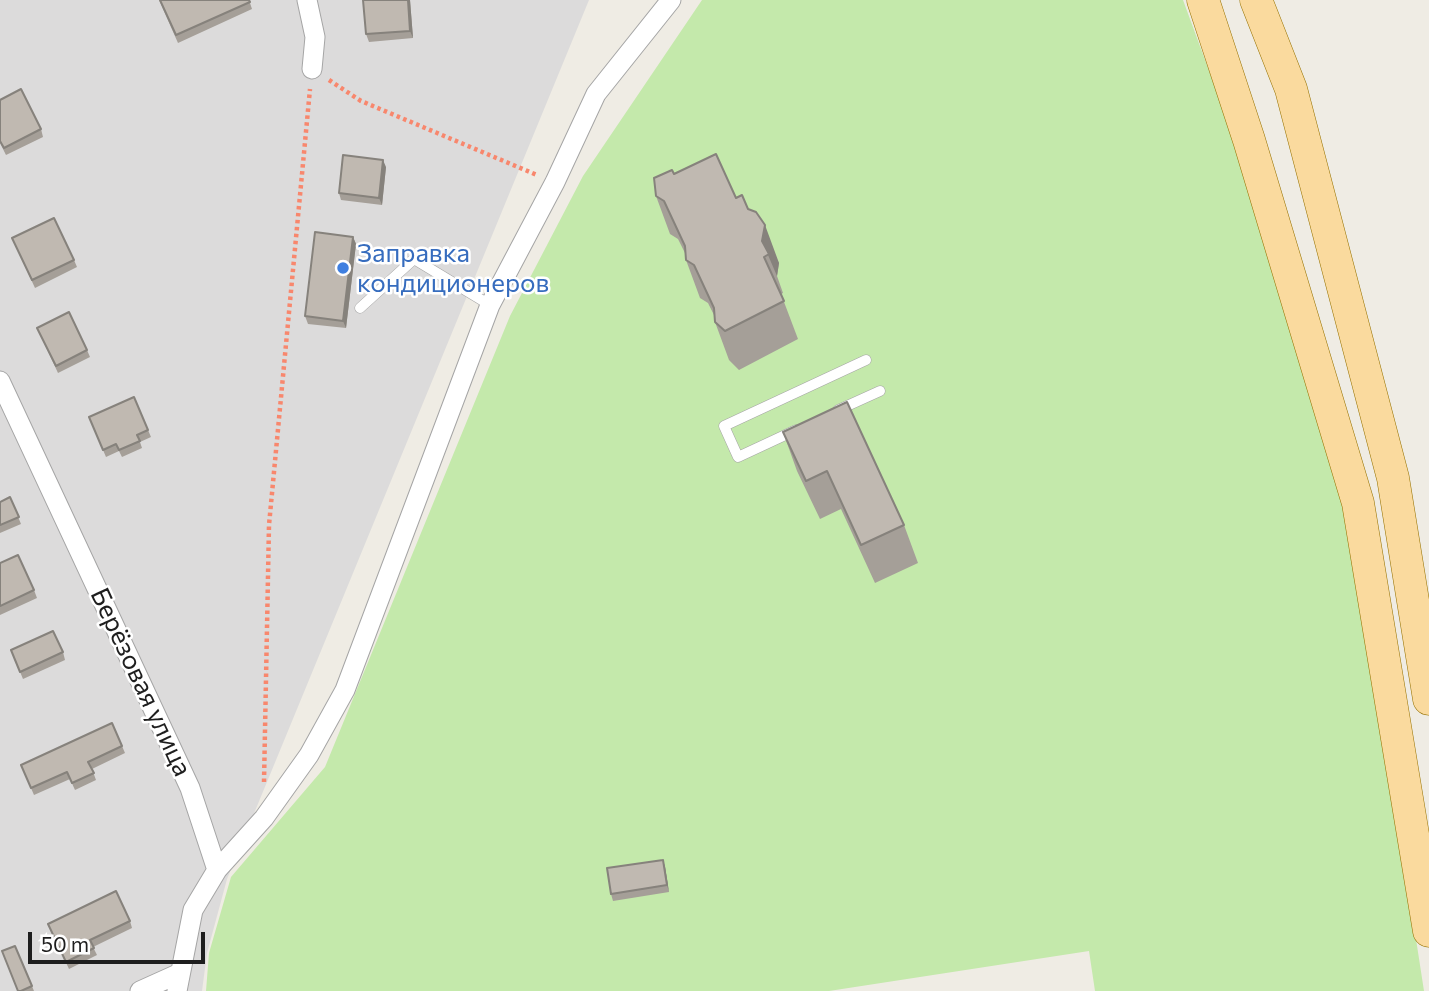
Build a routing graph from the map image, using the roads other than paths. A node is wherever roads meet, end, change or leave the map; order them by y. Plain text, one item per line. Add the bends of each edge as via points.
1 (307, 0) edge
2 (671, 0) edge
3 (1203, 0) edge
4 (1256, 0) edge
5 (312, 69) road end
6 (490, 305) junction
7 (360, 308) dead end
8 (866, 360) dead end
9 (0, 380) edge
10 (880, 391) dead end
11 (831, 414) edge
12 (806, 425) edge
13 (1429, 699) edge
14 (217, 870) junction
15 (1429, 931) edge
16 (178, 982) edge
17 (140, 991) edge

1 - 5 street via 315,37
2 - 6 street via 596,94
3 - 15 main road via 1250,139 1358,503
4 - 13 main road via 1291,89 1393,478
6 - 7 lane via 414,259
6 - 14 street via 345,690 309,755 264,818
8 - 12 lane via 724,426 738,457
9 - 14 street, Берёзовая улица via 190,788
10 - 11 lane
14 - 16 street via 193,911
16 - 17 street

